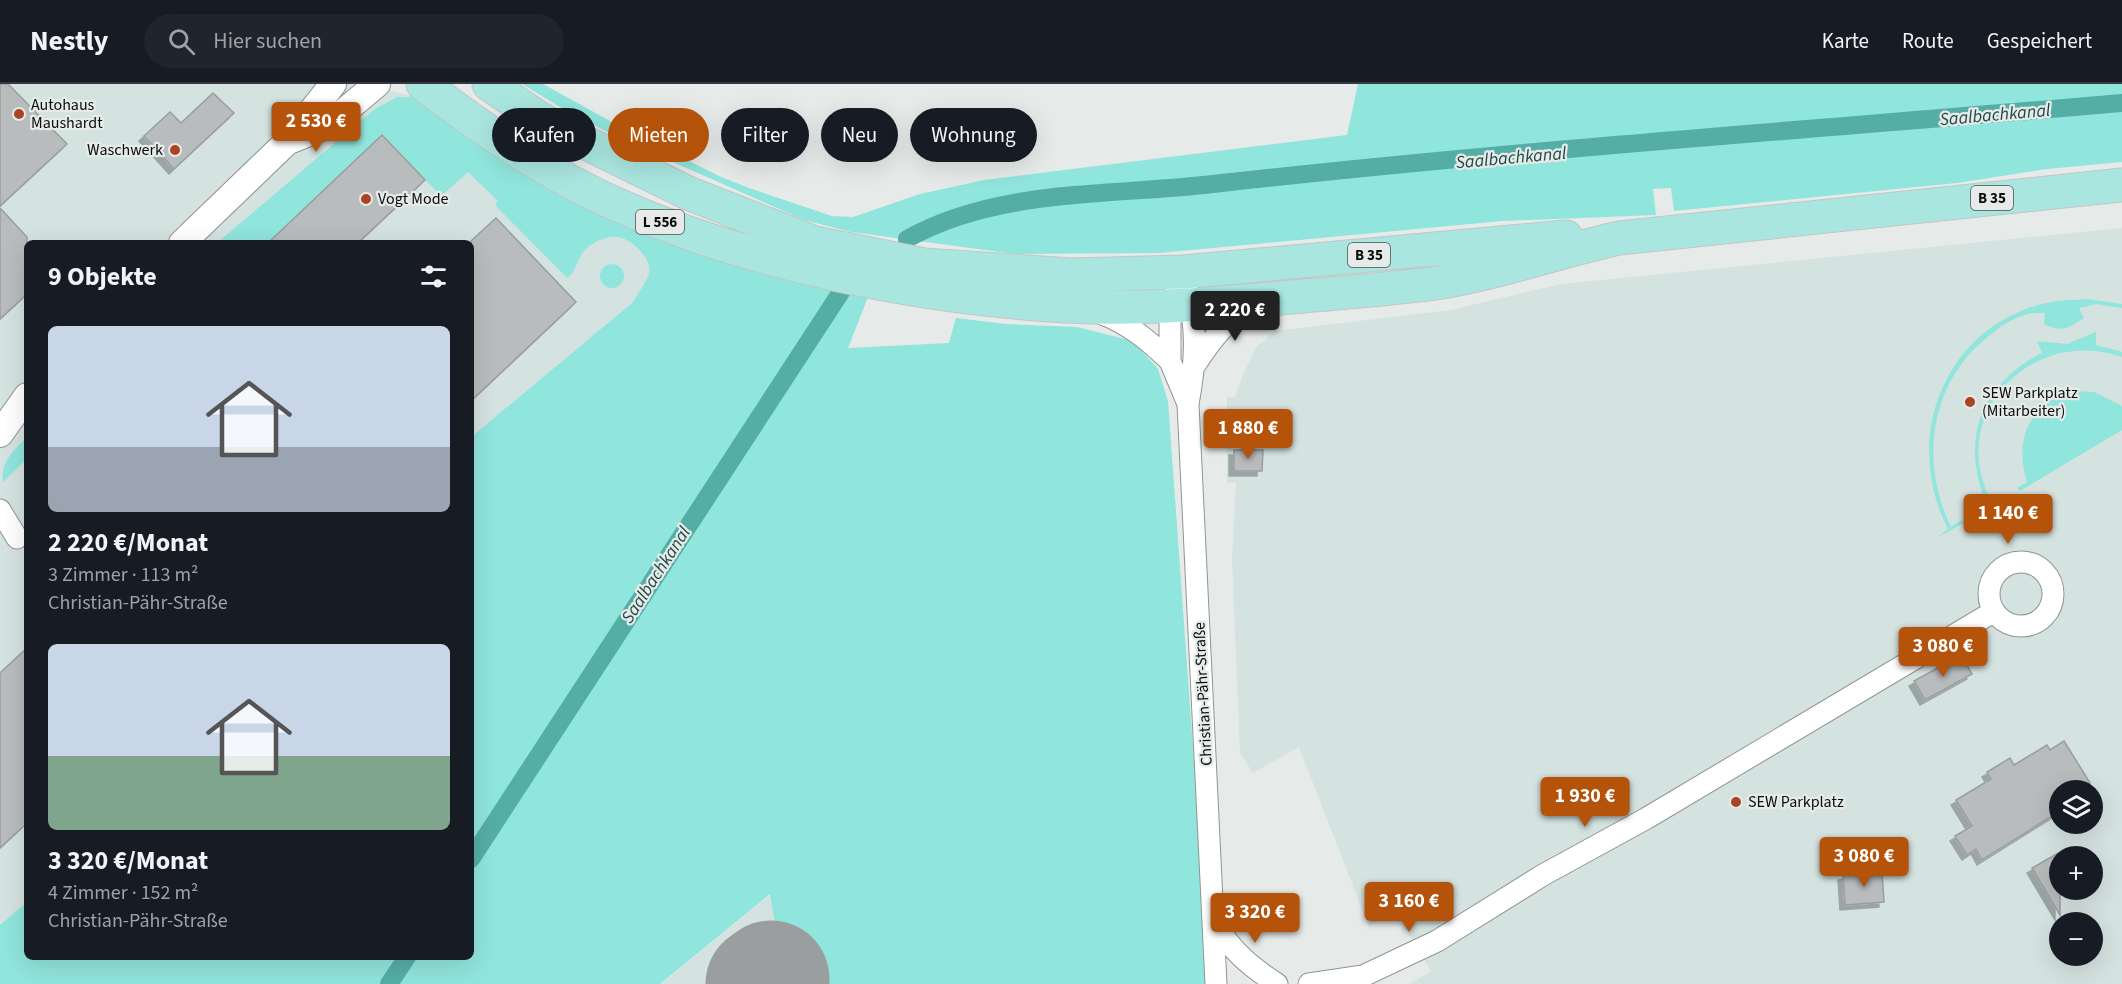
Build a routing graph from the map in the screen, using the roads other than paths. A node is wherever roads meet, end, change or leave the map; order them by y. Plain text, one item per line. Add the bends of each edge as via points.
1 (377, 84) edge
2 (423, 84) edge
3 (489, 84) edge
4 (328, 87) edge
5 (288, 141) junction
6 (2122, 185) edge
7 (1619, 238) junction
8 (185, 240) edge
9 (1183, 272) junction
10 (1256, 300) junction
11 (1181, 306) junction
12 (1082, 307) junction
13 (1170, 361) junction
14 (1195, 366) junction
15 (24, 390) edge
16 (24, 400) edge
17 (1188, 404) junction
18 (0, 406) edge
19 (0, 434) edge
20 (0, 510) edge
21 (0, 527) edge
22 (1993, 612) dead end
23 (1214, 922) junction
24 (1216, 984) edge
25 (1277, 984) edge
26 (1309, 984) edge

1 - 5 street via 328,125
2 - 12 main road, L 556 via 472,122 548,170 620,206 692,234 865,280 961,296
3 - 9 main road, L 556 via 562,131 688,193 815,243 970,270 1071,275
4 - 5 street
5 - 8 street
6 - 7 main road, B 35
7 - 9 main road, B 35 via 1497,242
7 - 10 main road, B 35 via 1435,283
9 - 11 street, Christian-Pähr-Straße
10 - 11 main road, B 35
10 - 14 street via 1221,329
11 - 12 main road, L 556
11 - 13 street, Christian-Pähr-Straße
11 - 14 street, Christian-Pähr-Straße via 1195,334
12 - 13 street via 1118,320 1141,334
13 - 17 street, Christian-Pähr-Straße
14 - 17 street, Christian-Pähr-Straße
15 - 18 street
16 - 19 street
17 - 23 street, Christian-Pähr-Straße
20 - 21 street via 17,538
22 - 26 street via 1437,941 1363,976
23 - 24 street, Christian-Pähr-Straße
23 - 25 street via 1239,957

